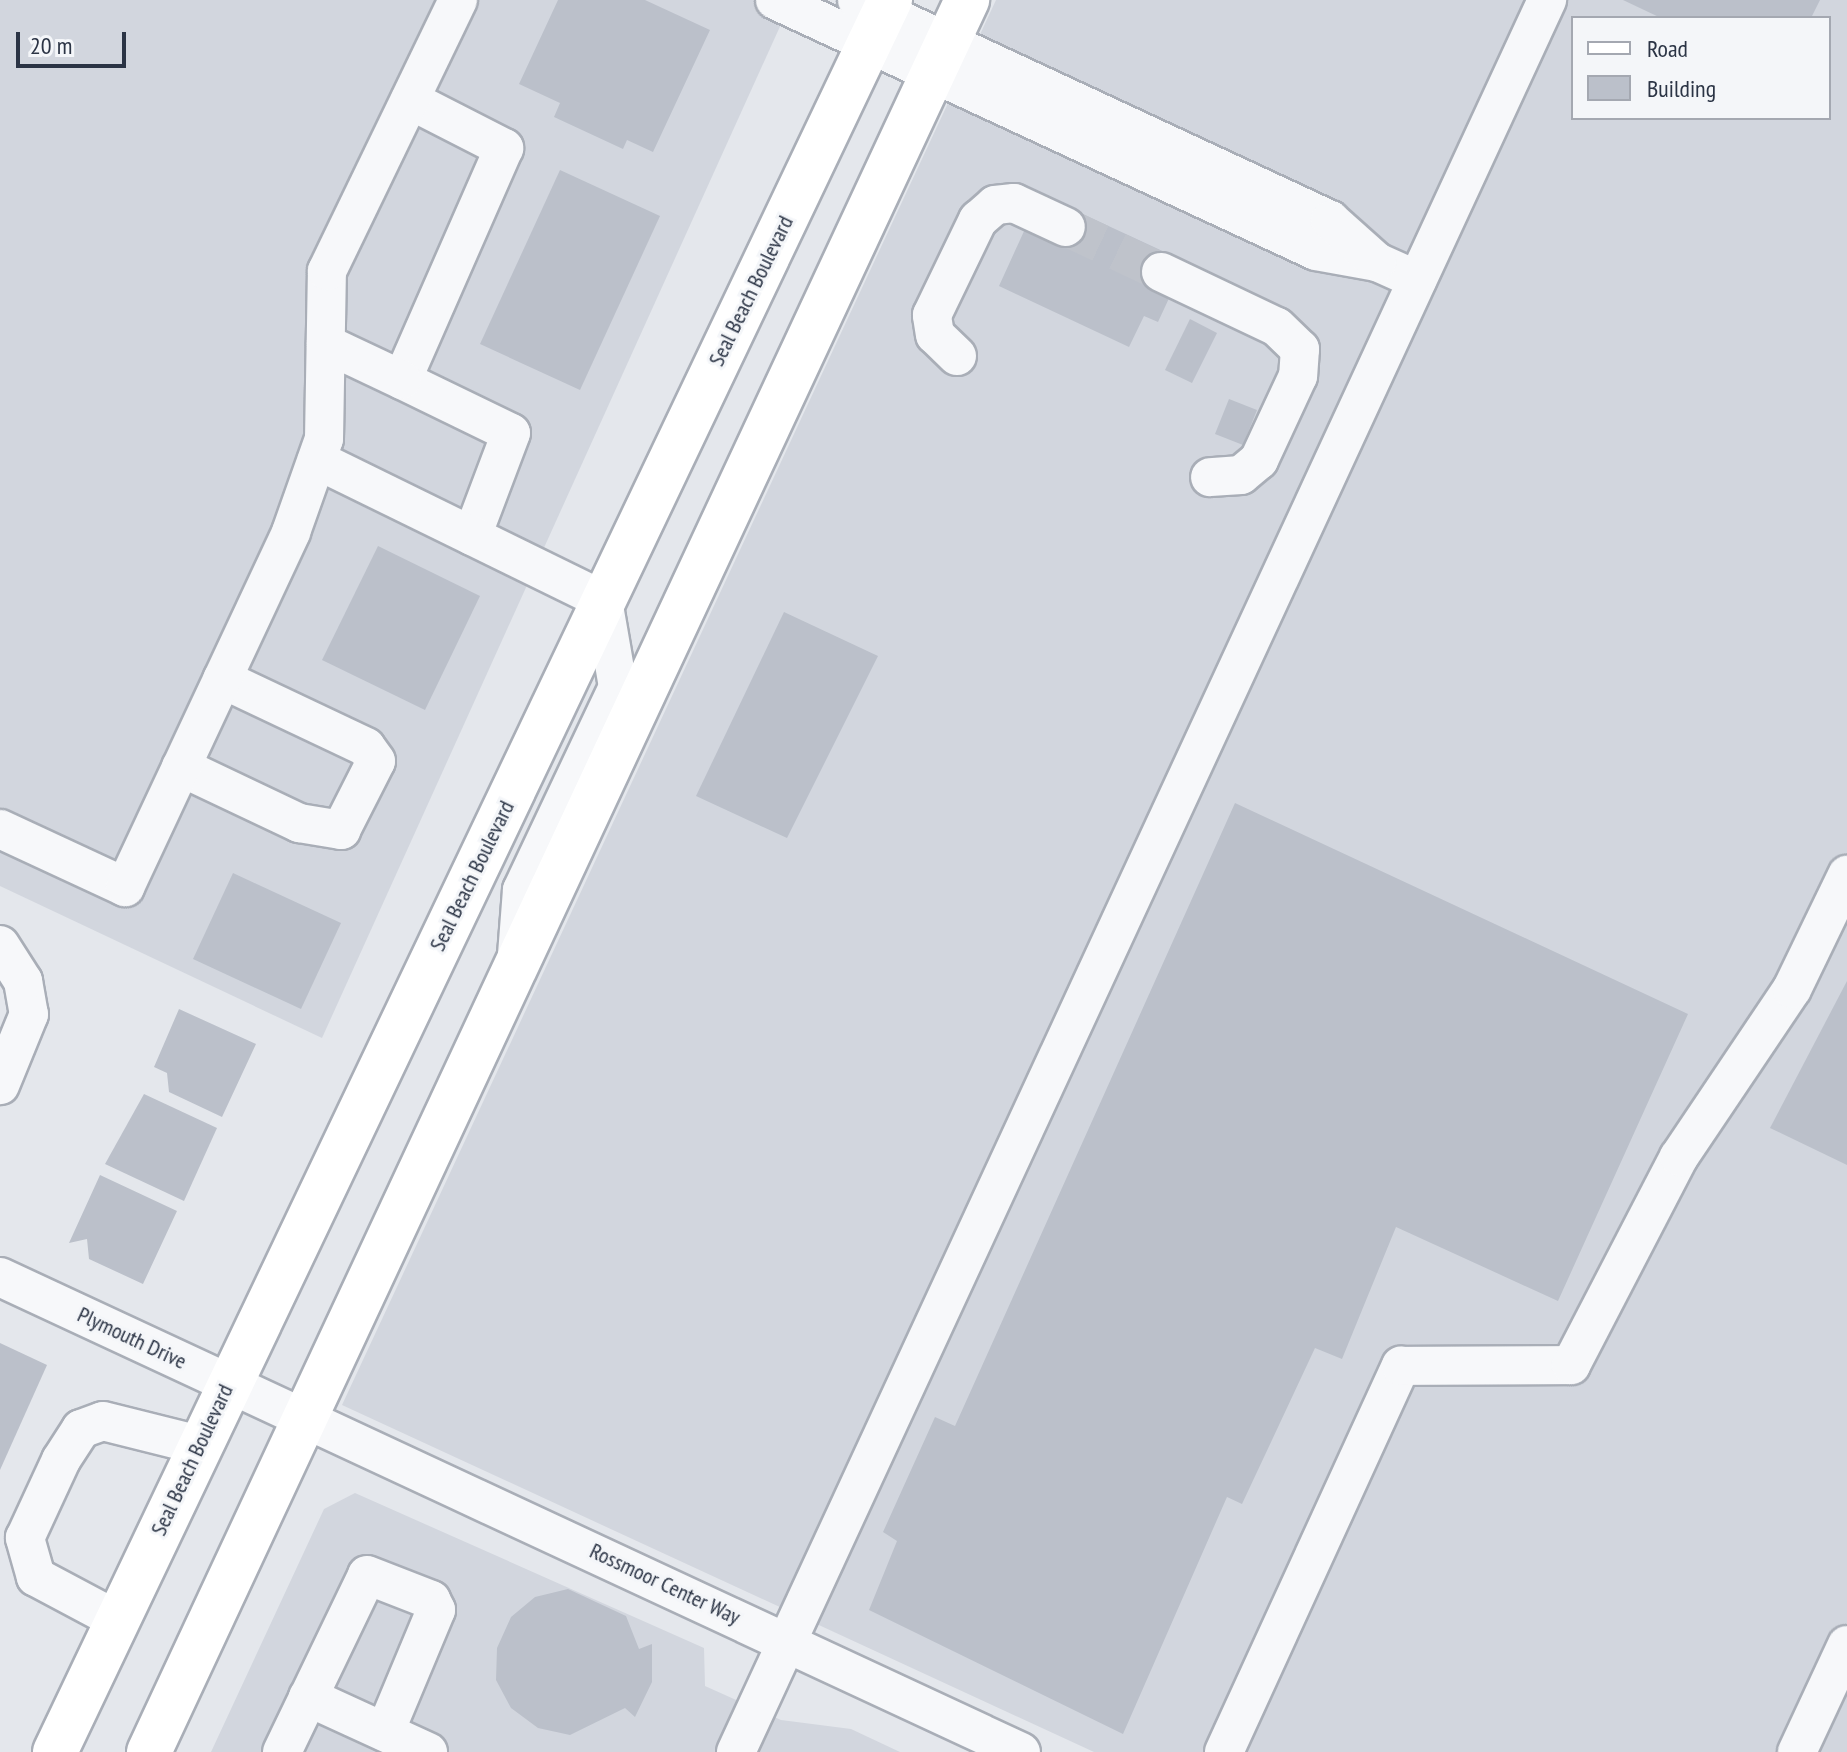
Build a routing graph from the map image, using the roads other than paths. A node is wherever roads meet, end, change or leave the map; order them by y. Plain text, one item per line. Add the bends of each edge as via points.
1 (458, 0) edge
2 (775, 0) edge
3 (967, 0) edge
4 (1547, 0) edge
5 (875, 14) edge
6 (940, 58) junction
7 (410, 100) junction
8 (1066, 227) tunnel mouth
9 (1161, 272) tunnel mouth
10 (1417, 280) junction
11 (326, 344) junction
12 (957, 356) dead end
13 (402, 380) junction
14 (317, 460) junction
15 (1210, 477) dead end
16 (472, 536) junction
17 (603, 600) junction
18 (222, 679) junction
19 (181, 767) junction
20 (0, 829) edge
21 (1847, 875) edge
22 (0, 945) edge
23 (516, 968) junction
24 (0, 1085) edge
25 (0, 1277) edge
26 (229, 1383) junction
27 (307, 1420) junction
28 (199, 1445) junction
29 (117, 1620) junction
30 (789, 1642) junction
31 (1847, 1645) edge
32 (308, 1697) junction
33 (385, 1732) junction
34 (997, 1747) edge
35 (55, 1752) edge
36 (149, 1752) edge
37 (282, 1752) edge
38 (428, 1752) edge
39 (736, 1752) edge
40 (1224, 1752) edge
41 (1797, 1752) edge

1 - 7 street
2 - 5 street
3 - 6 main road
4 - 10 street
5 - 6 street
5 - 17 main road, Seal Beach Boulevard
6 - 10 street via 1316,251 1377,262
6 - 23 main road
7 - 11 street via 327,271
7 - 13 street via 504,148
8 - 12 street via 1014,203 995,205 978,220 932,315 935,335
9 - 15 street via 1277,327 1300,349 1298,376 1259,460 1241,475
10 - 30 street
11 - 13 street
11 - 14 street via 324,439
13 - 16 street via 511,433
14 - 16 street
14 - 18 street
16 - 17 street
17 - 23 street via 618,687 522,890
17 - 26 main road, Seal Beach Boulevard
18 - 19 street
18 - 19 street via 366,747 376,761 341,830 299,823
19 - 20 street via 125,887
21 - 40 street via 1792,989 1679,1157 1571,1365 1401,1366
22 - 24 street via 23,981 29,1014
23 - 27 main road
25 - 26 street, Plymouth Drive
26 - 27 street, Plymouth Drive
26 - 28 main road, Seal Beach Boulevard
27 - 30 street, Rossmoor Center Way
27 - 36 main road
28 - 29 main road, Seal Beach Boulevard
28 - 29 street via 103,1421 81,1429 61,1460 25,1538 36,1577
29 - 35 main road, Seal Beach Boulevard
30 - 34 street, Rossmoor Center Way
30 - 39 street
31 - 41 street
32 - 33 street
32 - 33 street via 367,1575 431,1600 435,1621
32 - 37 street
33 - 38 street

